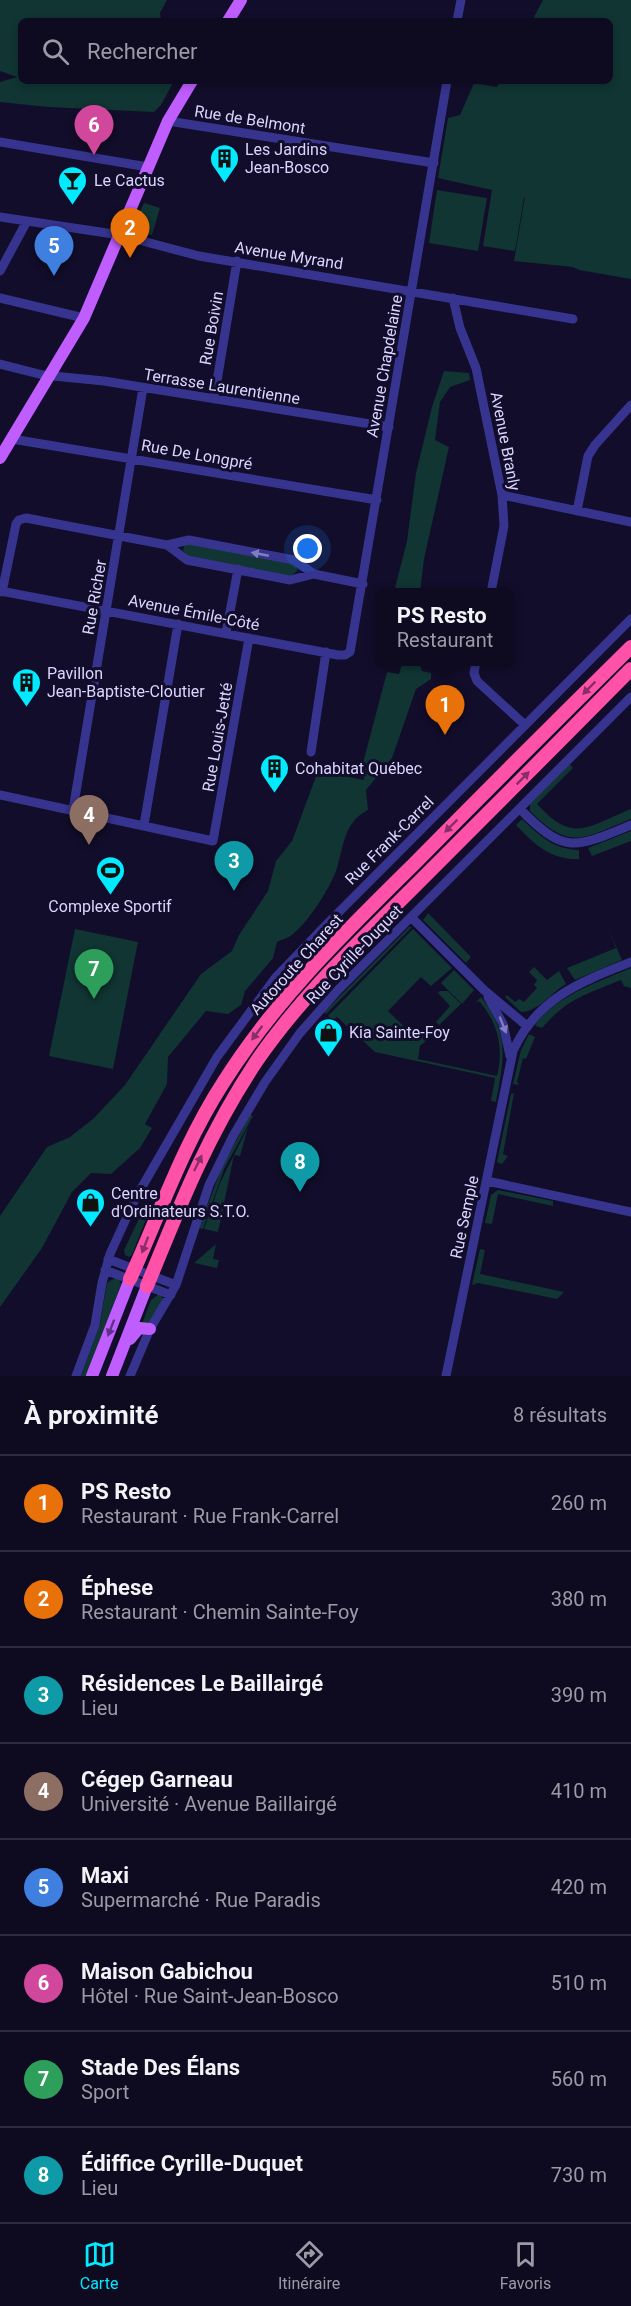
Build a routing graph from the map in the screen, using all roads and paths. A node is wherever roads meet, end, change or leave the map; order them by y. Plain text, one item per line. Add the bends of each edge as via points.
1 (241, 0) edge
2 (461, 0) edge
3 (230, 18) edge
4 (458, 18) edge
5 (190, 84) edge
6 (447, 84) edge
7 (168, 121) junction
8 (0, 142) edge
9 (434, 163) junction
10 (148, 167) junction
11 (0, 217) edge
12 (27, 221) junction
13 (120, 235) junction
14 (237, 261) junction
15 (0, 271) edge
16 (412, 291) junction
17 (0, 298) edge
18 (453, 298) junction
19 (84, 318) junction
20 (573, 319) dead end
21 (0, 364) edge
22 (51, 375) junction
23 (143, 388) junction
24 (214, 399) junction
25 (631, 405) edge
26 (389, 427) junction
27 (12, 439) junction
28 (0, 458) edge
29 (132, 459) junction
30 (502, 495) junction
31 (377, 500) junction
32 (577, 511) junction
33 (631, 522) edge
34 (120, 536) junction
35 (167, 545) junction
36 (238, 569) junction
37 (314, 574) junction
38 (363, 584) junction
39 (492, 588) edge
40 (1, 591) edge
41 (106, 611) junction
42 (631, 619) edge
43 (178, 624) junction
44 (226, 633) junction
45 (249, 638) junction
46 (631, 647) edge
47 (326, 652) junction
48 (347, 655) joint
49 (475, 666) edge
50 (631, 669) edge
51 (631, 697) edge
52 (525, 725) junction
53 (311, 752) dead end
54 (0, 795) edge
55 (520, 809) junction
56 (73, 810) junction
57 (144, 825) junction
58 (631, 825) edge
59 (411, 917) junction
60 (631, 962) edge
61 (484, 990) junction
62 (527, 1026) junction
63 (511, 1065) junction
64 (488, 1181) junction
65 (631, 1212) edge
66 (108, 1259) junction
67 (105, 1270) junction
68 (133, 1274) junction
69 (149, 1281) junction
70 (176, 1285) junction
71 (171, 1295) junction
72 (150, 1329) junction
73 (120, 1355) junction
74 (76, 1376) edge
75 (92, 1376) edge
76 (112, 1376) edge
77 (130, 1376) edge
78 (446, 1376) edge

1 - 3 main road
2 - 4 street
5 - 7 main road
6 - 9 street, Avenue Chapdelaine
7 - 9 street, Rue de Belmont
7 - 10 main road
8 - 10 street
9 - 16 street, Avenue Chapdelaine
10 - 13 main road
11 - 12 street, Avenue Myrand
12 - 13 street, Avenue Myrand
12 - 15 street
13 - 14 street, Avenue Myrand via 199,256
13 - 19 main road
14 - 16 street, Avenue Myrand
14 - 24 street, Rue Boivin
16 - 18 street, Avenue Myrand
16 - 26 street, Avenue Chapdelaine
17 - 19 street
18 - 20 street, Avenue Myrand
18 - 30 street, Avenue Branly via 476,368
19 - 22 main road
21 - 22 street, Terrasse Laurentienne
22 - 23 street, Terrasse Laurentienne
22 - 27 main road
23 - 24 street, Terrasse Laurentienne
23 - 29 street, Rue Richer
24 - 26 street, Terrasse Laurentienne
25 - 32 street via 588,456
26 - 31 street, Avenue Chapdelaine
27 - 28 main road
27 - 29 street, Rue De Longpré
29 - 31 street, Rue De Longpré
29 - 34 street, Rue Richer
30 - 32 street
30 - 39 street, Avenue Branly via 504,526
31 - 38 street, Avenue Chapdelaine
32 - 33 street
34 - 35 street
34 - 40 street via 22,519 16,524
34 - 41 street, Rue Richer
35 - 36 street via 187,560
37 -> 35 street via 294,560 189,540
36 - 37 street via 292,580
36 - 44 street
37 - 38 street
38 - 48 street, Avenue Chapdelaine via 352,649
40 - 41 street, Avenue Émile-Côté
41 - 43 street, Avenue Émile-Côté
41 - 56 street, Rue Richer
42 - 52 street, Rue Frank-Carrel
43 - 44 street, Avenue Émile-Côté
43 - 57 street
44 - 45 street, Avenue Émile-Côté
45 - 47 street, Avenue Émile-Côté
45 - 57 street, Rue Louis-Jetté via 213,841
46 -> 68 highway, Autoroute Charest via 325,952 272,1013 199,1123
47 - 48 street, Avenue Émile-Côté
47 - 53 street
49 - 52 street via 477,681
69 -> 50 highway, Autoroute Charest via 209,1141 277,1034 328,974
51 - 55 street, Rue Cyrille-Duquet
52 - 66 street, Rue Frank-Carrel via 324,926 257,1000 189,1102 127,1215
54 - 56 street
55 - 58 street via 549,836 568,844 597,839
55 - 59 street, Rue Cyrille-Duquet
56 - 57 street
59 - 61 street, Rue Semple
59 - 70 street, Rue Cyrille-Duquet via 338,990 300,1033 265,1082 209,1185
60 - 62 street via 563,992
61 - 62 street, Rue Semple
61 -> 63 street, Rue Semple via 503,1024
62 - 63 street, Rue Semple via 513,1051
63 - 64 street, Rue Semple
64 - 65 street
64 - 78 street, Rue Semple
66 - 67 street, Rue Frank-Carrel
66 - 68 street
67 - 68 street
67 - 74 street, Rue Frank-Carrel via 93,1330
68 - 69 street
68 -> 75 main road, Autoroute Charest
69 - 70 street
69 - 71 street
69 - 73 main road, Autoroute Charest
70 - 71 street, Rue Cyrille-Duquet
71 - 72 street, Rue Cyrille-Duquet
72 - 73 main road via 137,1329
72 - 77 street, Rue Cyrille-Duquet
73 - 76 main road, Autoroute Charest

